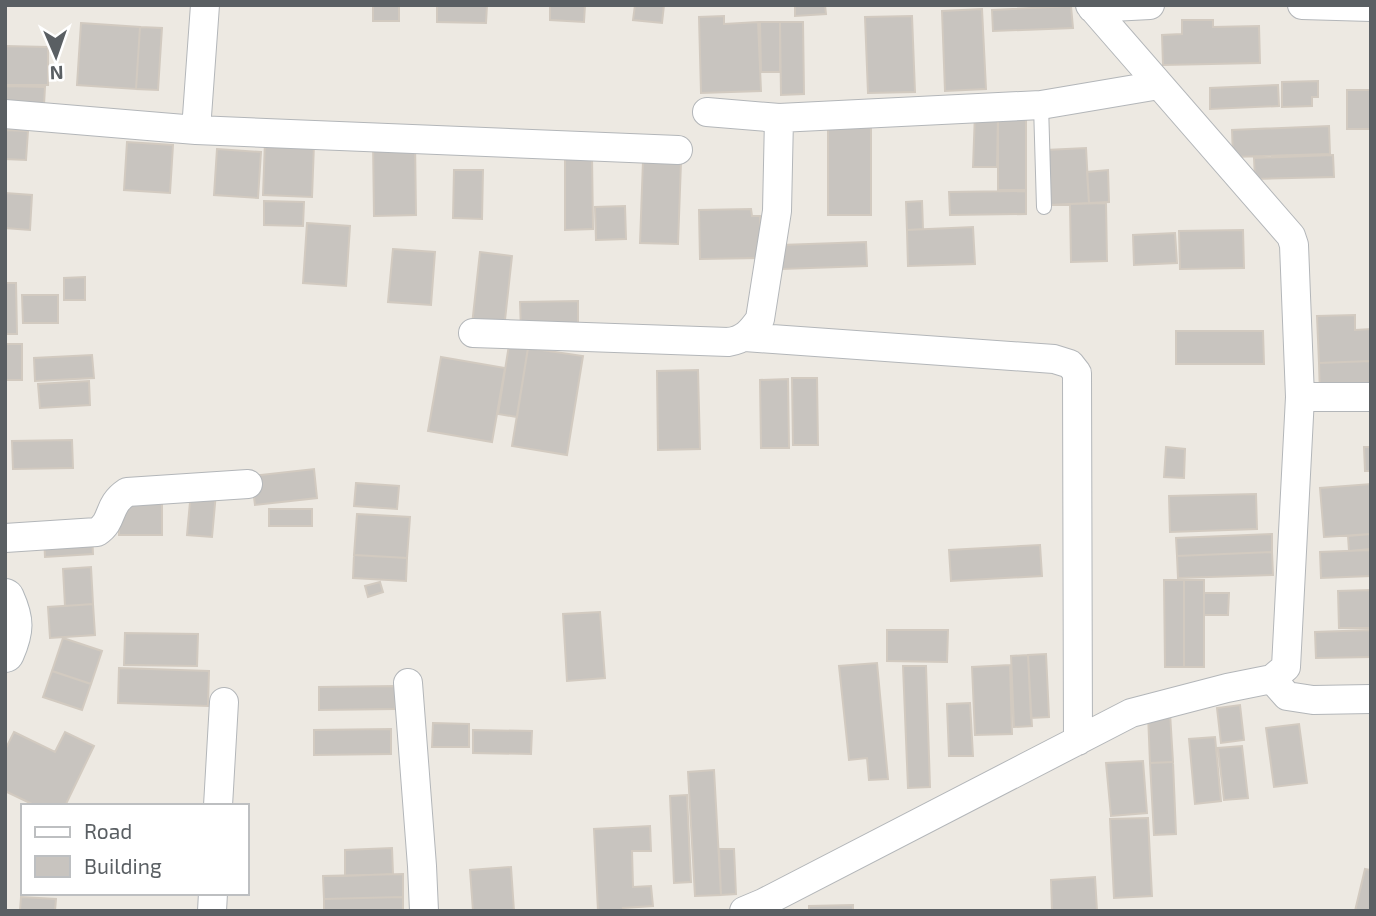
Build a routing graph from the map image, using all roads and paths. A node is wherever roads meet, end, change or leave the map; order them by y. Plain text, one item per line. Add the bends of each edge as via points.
1 (205, 5) edge
2 (1150, 5) edge
3 (1302, 5) edge
4 (1091, 7) edge
5 (1371, 7) edge
6 (1159, 85) junction
7 (1041, 105) junction
8 (707, 112) dead end
9 (5, 114) edge
10 (779, 118) junction
11 (196, 130) junction
12 (678, 150) dead end
13 (1044, 207) dead end
14 (472, 333) dead end
15 (745, 337) junction
16 (1300, 397) junction
17 (1371, 397) edge
18 (247, 484) dead end
19 (5, 538) edge
20 (5, 598) edge
21 (5, 653) edge
22 (1272, 679) junction
23 (408, 683) dead end
24 (1371, 699) edge
25 (224, 702) dead end
26 (1078, 741) junction
27 (218, 804) edge
28 (757, 908) edge
29 (424, 911) edge

1 - 11 street
2 - 4 street
3 - 5 street
4 - 6 street
6 - 7 street
6 - 16 street via 1291,236
7 - 10 street
7 - 13 lane
8 - 10 street
9 - 11 street
10 - 15 street via 778,211 760,319
11 - 12 street
14 - 15 street via 728,342
15 - 26 street via 1054,359 1070,364 1077,373
16 - 17 street
16 - 22 street via 1286,667
18 - 19 street via 127,492 115,502 106,526 97,531
20 - 21 main road via 13,627
22 - 24 street via 1287,696
22 - 26 street via 1131,713
23 - 29 street
25 - 27 street
26 - 28 street

